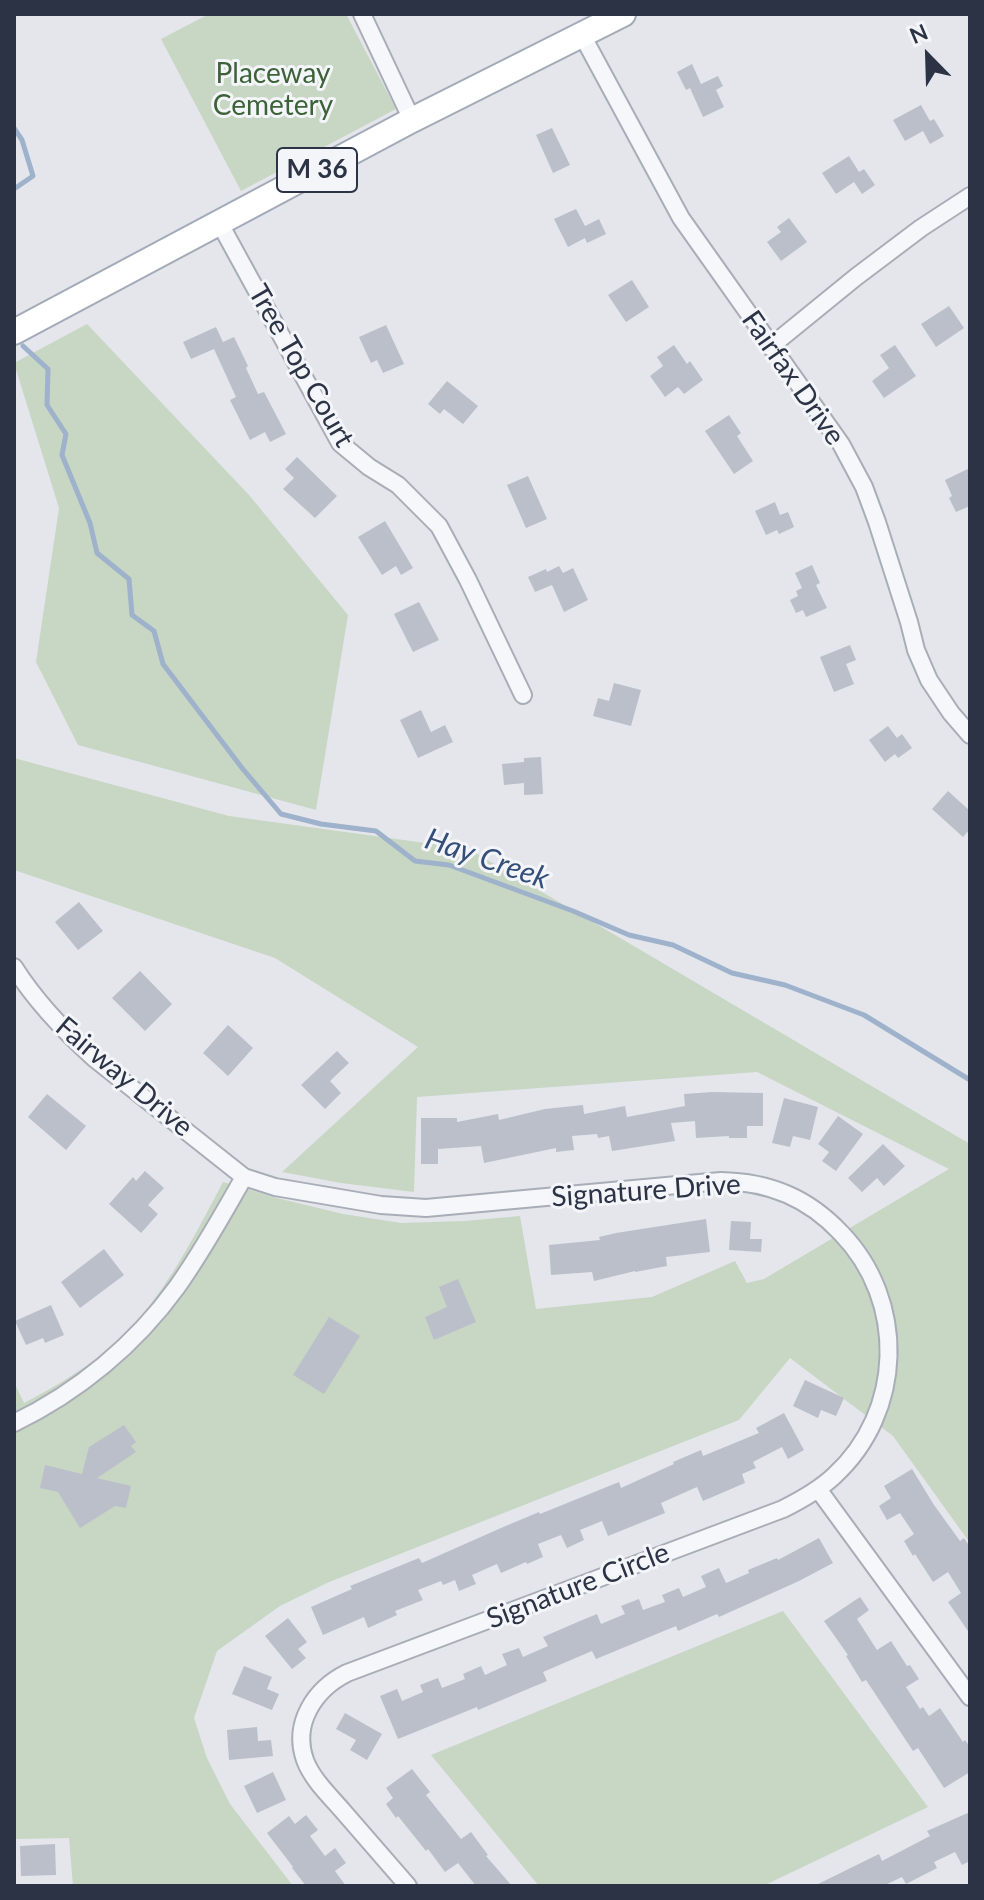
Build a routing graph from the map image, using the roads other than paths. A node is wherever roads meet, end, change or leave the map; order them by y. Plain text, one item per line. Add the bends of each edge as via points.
1 (362, 14) edge
2 (623, 14) edge
3 (582, 35) junction
4 (412, 120) junction
5 (970, 196) edge
6 (219, 222) junction
7 (14, 332) edge
8 (770, 347) junction
9 (523, 695) dead end
10 (970, 735) edge
11 (14, 967) edge
12 (244, 1177) junction
13 (14, 1423) edge
14 (818, 1489) junction
15 (970, 1697) edge
16 (408, 1886) edge

1 - 4 street
2 - 3 main road, M 36
3 - 4 main road, M 36
3 - 8 street, Fairfax Drive via 681,218
4 - 6 main road, M 36
5 - 8 street via 856,277
6 - 7 main road, M 36
6 - 9 street, Tree Top Court via 340,443 398,485 444,534
8 - 10 street, Fairfax Drive via 841,444 864,487 916,650 929,680
11 - 12 street, Fairway Drive via 74,1040
12 - 13 street via 193,1265 144,1327 78,1385
12 - 14 street, Signature Drive via 275,1187 426,1208 721,1181 757,1183 790,1195 823,1215 861,1255 889,1327 887,1376 871,1426 849,1459
14 - 15 street
14 - 16 street, Signature Circle via 783,1509 327,1684 304,1722 306,1763

